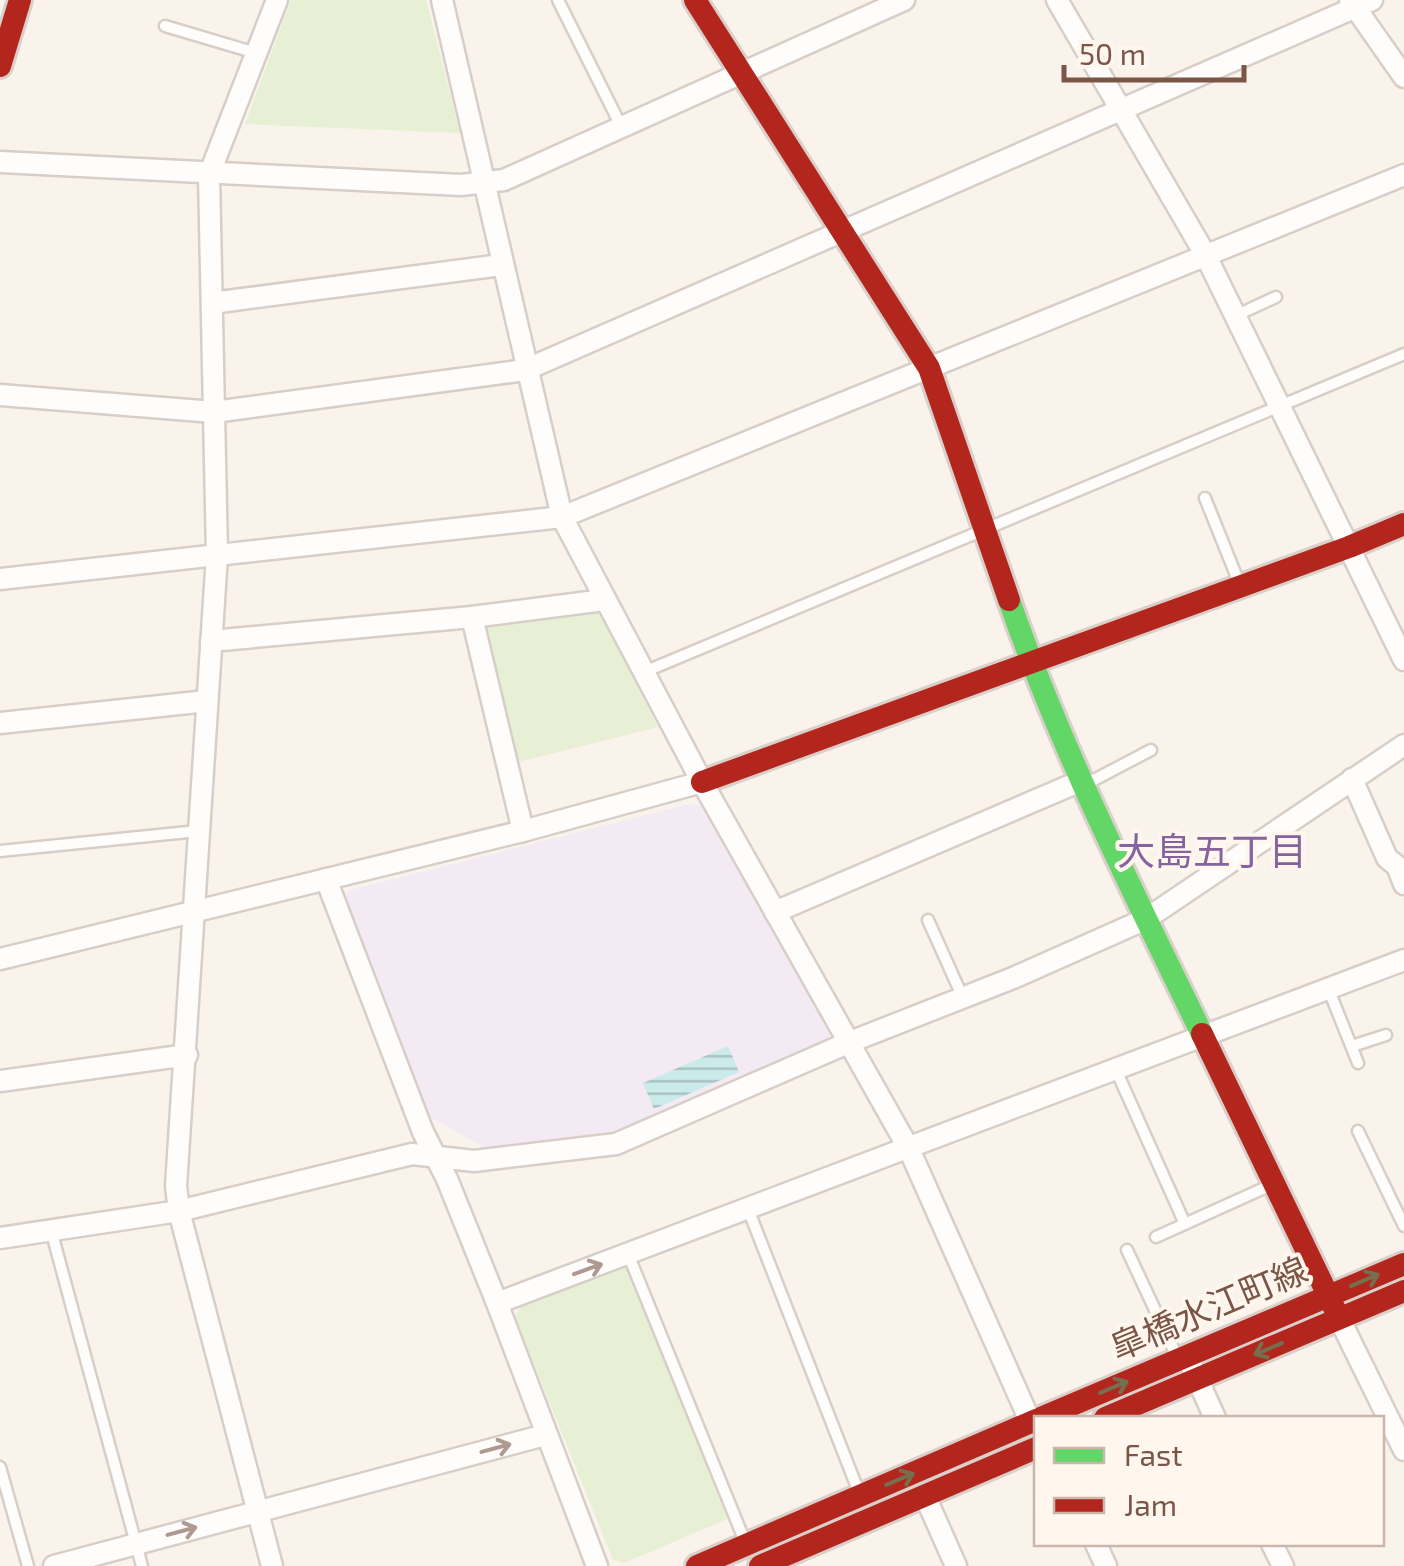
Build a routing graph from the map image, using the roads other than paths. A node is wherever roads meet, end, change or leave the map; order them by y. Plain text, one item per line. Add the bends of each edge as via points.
1 (20, 0) edge
2 (276, 0) edge
3 (442, 0) edge
4 (558, 0) edge
5 (695, 0) edge
6 (904, 0) edge
7 (1057, 0) edge
8 (1359, 2) edge
9 (165, 26) dead end
10 (256, 53) junction
11 (0, 66) edge
12 (742, 73) junction
13 (1404, 77) edge
14 (1121, 111) junction
15 (621, 126) junction
16 (0, 162) edge
17 (209, 175) junction
18 (1404, 175) edge
19 (483, 182) junction
20 (844, 230) junction
21 (1205, 254) junction
22 (501, 265) junction
23 (1276, 296) dead end
24 (212, 303) junction
25 (1235, 316) junction
26 (1404, 354) edge
27 (929, 368) junction
28 (525, 370) junction
29 (0, 395) edge
30 (1280, 407) junction
31 (214, 412) junction
32 (1205, 498) dead end
33 (562, 518) junction
34 (1404, 524) edge
35 (984, 527) junction
36 (1349, 548) junction
37 (217, 555) junction
38 (0, 579) edge
39 (1240, 587) junction
40 (604, 600) junction
41 (472, 616) junction
42 (211, 641) junction
43 (1404, 660) edge
44 (1031, 662) junction
45 (644, 672) junction
46 (207, 701) junction
47 (0, 723) edge
48 (1404, 746) edge
49 (1151, 750) dead end
50 (1352, 779) junction
51 (702, 782) junction
52 (1084, 782) junction
53 (199, 831) junction
54 (523, 831) junction
55 (0, 852) edge
56 (326, 880) junction
57 (1404, 884) edge
58 (194, 910) junction
59 (775, 912) junction
60 (1146, 918) junction
61 (928, 920) dead end
62 (0, 959) edge
63 (1404, 960) edge
64 (1328, 988) junction
65 (962, 998) junction
66 (1202, 1034) junction
67 (1386, 1036) dead end
68 (850, 1042) junction
69 (1352, 1046) junction
70 (187, 1055) junction
71 (1358, 1064) dead end
72 (1116, 1068) junction
73 (0, 1081) edge
74 (1358, 1131) dead end
75 (909, 1149) junction
76 (434, 1154) junction
77 (1274, 1184) junction
78 (748, 1209) junction
79 (179, 1211) junction
80 (1186, 1224) junction
81 (1404, 1226) edge
82 (51, 1230) junction
83 (1156, 1237) dead end
84 (0, 1238) edge
85 (1127, 1250) dead end
86 (628, 1254) junction
87 (1404, 1264) edge
88 (1404, 1291) edge
89 (1327, 1296) junction
90 (497, 1303) junction
91 (1340, 1318) junction
92 (1182, 1358) junction
93 (1197, 1379) junction
94 (1034, 1416) edge
95 (1045, 1416) edge
96 (1110, 1416) edge
97 (1214, 1416) edge
98 (1034, 1421) edge
99 (545, 1434) junction
100 (1034, 1449) edge
101 (1404, 1450) edge
102 (0, 1467) edge
103 (860, 1496) junction
104 (925, 1496) junction
105 (257, 1510) junction
106 (135, 1543) junction
107 (746, 1544) junction
108 (28, 1566) edge
109 (54, 1566) edge
110 (142, 1566) edge
111 (272, 1566) edge
112 (597, 1566) edge
113 (696, 1566) edge
114 (760, 1566) edge
115 (956, 1566) edge

1 - 11 street
2 - 10 street
3 - 19 street
4 - 15 lane
5 - 12 street
6 - 12 street
7 - 14 street
8 - 13 street
8 - 14 street
9 - 10 lane
10 - 17 street
12 - 15 street
12 - 20 street
14 - 20 street
14 - 21 street
15 - 19 street via 504,180
16 - 17 street
17 - 19 street
17 - 24 street
18 - 21 street
19 - 22 street
20 - 27 street
20 - 28 street
21 - 25 street
21 - 27 street
22 - 24 street
22 - 28 street
23 - 25 lane
24 - 31 street
25 - 30 street
26 - 30 lane
27 - 33 street
27 - 35 street
28 - 31 street
28 - 33 street
29 - 31 street
30 - 35 lane
30 - 36 street
31 - 37 street
32 - 39 lane
33 - 37 street
33 - 40 street
34 - 36 street
35 - 44 street
35 - 45 lane
36 - 39 street
36 - 43 street
37 - 38 street
37 - 42 street
39 - 44 street
40 - 41 street
40 - 45 street
41 - 42 street
41 - 54 street
42 - 46 street
44 - 51 street
44 - 52 street
45 - 51 street
46 - 47 street
46 - 53 street
48 - 50 street
49 - 52 lane
50 - 57 street
50 - 60 street
51 - 54 street
51 - 59 street
52 - 59 street
52 - 60 street
53 - 55 lane
53 - 58 street
54 - 56 street
56 - 58 street
56 - 76 street
58 - 62 street
58 - 70 street
59 - 68 street
60 - 65 street
60 - 66 street
61 - 65 lane
63 - 64 street
64 - 66 street
64 - 69 lane
65 - 68 street
66 - 72 street
66 - 77 street
67 - 69 lane
68 - 75 street
68 - 76 street via 616,1144 474,1162
69 - 71 lane
70 - 73 street
70 - 79 street
72 - 75 street
72 - 80 lane
74 - 81 lane
75 - 78 street
75 - 94 street
76 - 79 street
76 - 90 street
77 - 80 lane
77 - 89 street
78 - 86 street
78 - 103 lane
79 - 82 street
79 - 105 street
80 - 83 lane
82 - 84 street
82 - 106 lane
85 - 92 lane
90 -> 86 street
86 - 107 lane
89 -> 87 street, 皐橋水江町線
88 - 91 street, 皐橋水江町線
89 - 91 street
89 - 92 street, 皐橋水江町線
90 - 99 street
91 -> 93 street, 皐橋水江町線
91 - 101 street
92 - 93 street
95 -> 92 street, 皐橋水江町線
93 - 96 street, 皐橋水江町線
93 - 97 street
103 -> 98 street, 皐橋水江町線
105 -> 99 street
99 - 112 street
100 - 104 street
102 - 108 lane
103 - 107 street, 皐橋水江町線
104 - 114 street
104 - 115 street
106 -> 105 street
105 - 111 street
106 - 109 street
106 - 110 lane
107 - 113 street, 皐橋水江町線

